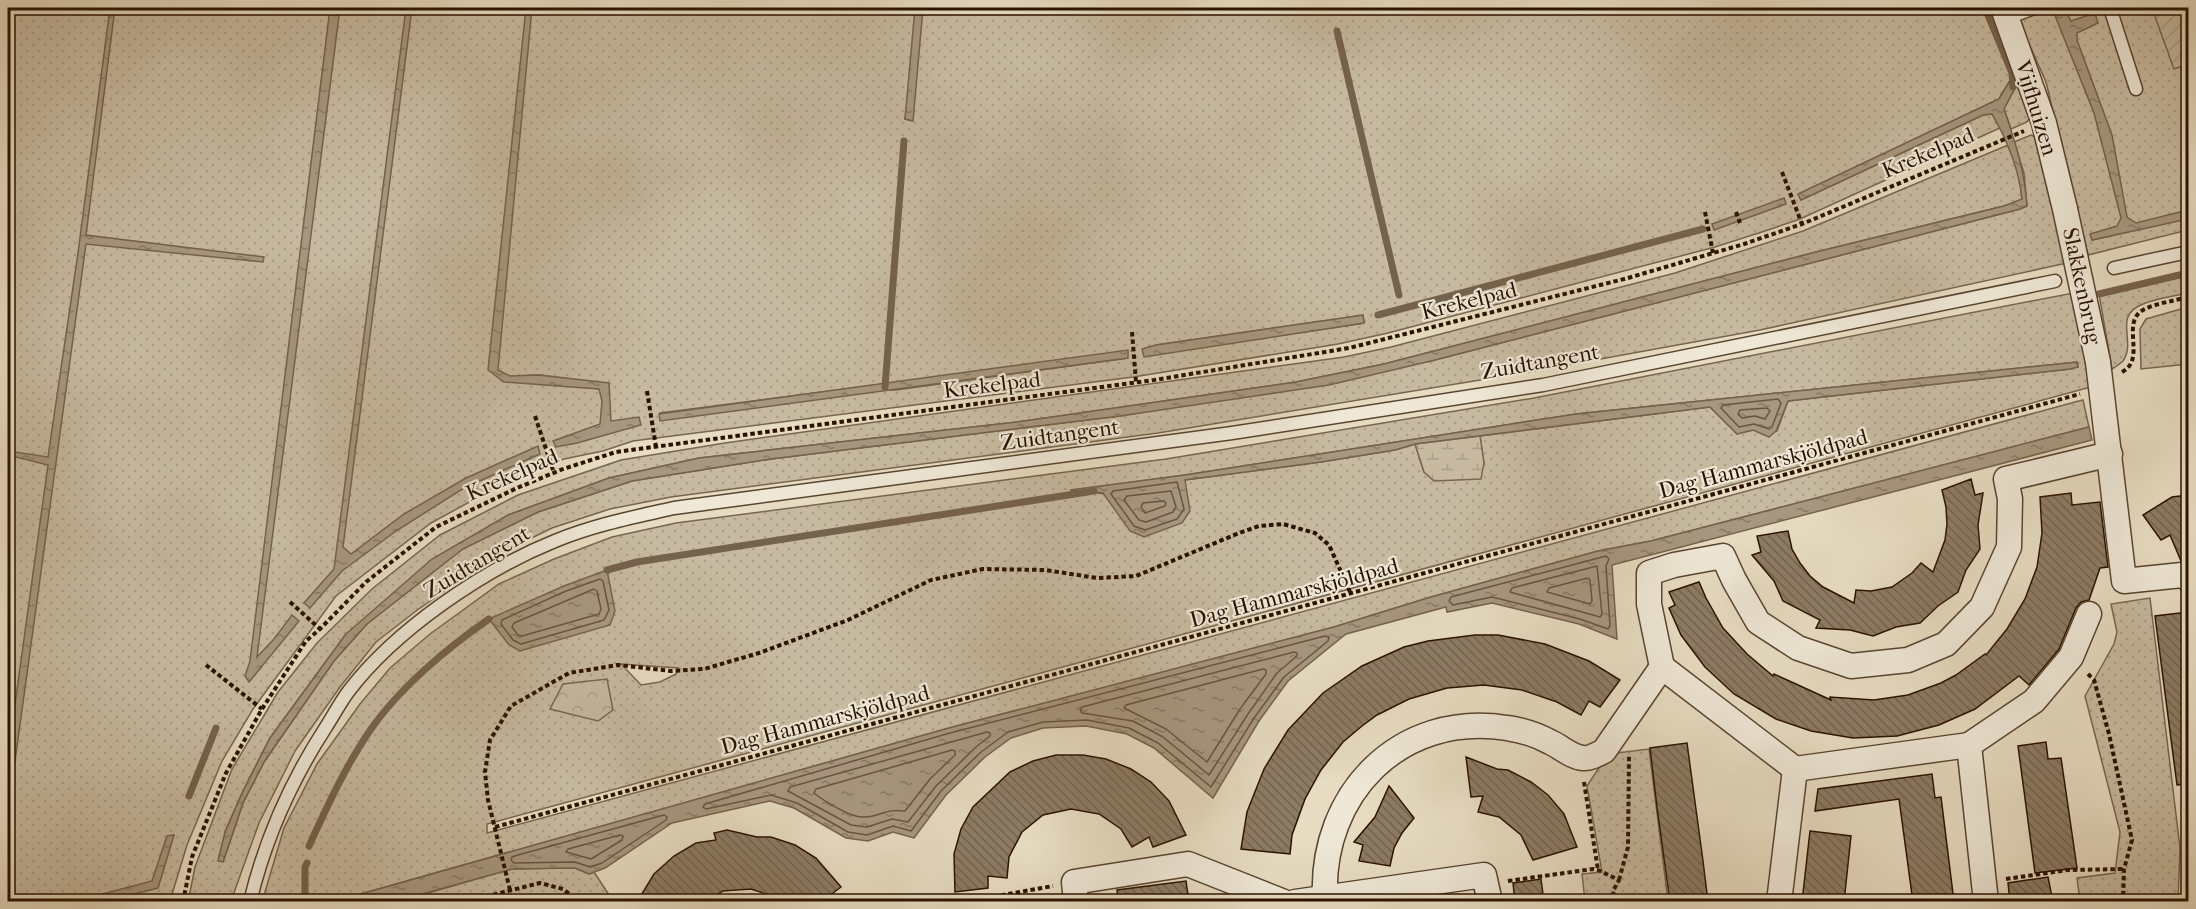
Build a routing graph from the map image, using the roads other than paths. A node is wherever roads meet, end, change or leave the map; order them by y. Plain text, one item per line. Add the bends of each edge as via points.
1 (2034, 8) edge
2 (2110, 8) edge
3 (2005, 13) edge
4 (2136, 89) dead end
5 (2065, 209) joint
6 (2188, 252) edge
7 (2114, 268) dead end
8 (2055, 281) dead end
9 (2110, 454) junction
10 (2188, 579) edge
11 (2089, 614) dead end
12 (1662, 667) junction
13 (1969, 745) junction
14 (1796, 769) junction
15 (1487, 887) edge
16 (1075, 892) edge
17 (1984, 892) edge
18 (1325, 898) junction
19 (250, 902) edge
20 (1284, 902) edge
21 (1295, 902) edge
22 (1779, 902) edge

1 - 3 lane
2 - 4 lane
3 - 5 street, Vijfhuizen via 2044,123
5 - 9 street, Slakkenbrug, bridge via 2100,376
6 - 7 lane
8 - 19 lane, Zuidtangent via 1543,385 1232,433 674,508 577,533 504,566 418,622 348,692 304,761 277,817
9 - 10 street via 2124,581 2182,575
9 - 12 street via 2006,479 2010,499 2009,547 1982,607 1946,644 1908,660 1851,666 1798,648 1758,622 1723,556 1649,573 1649,604
11 - 13 street via 2071,657 2034,701
12 - 14 street
12 - 18 street via 1604,751 1583,758 1530,733 1486,725 1442,730 1400,747 1366,776 1341,812 1326,855
13 - 14 street
13 - 17 street
14 - 22 street
15 - 18 street
16 - 20 street via 1188,864
18 - 21 street

